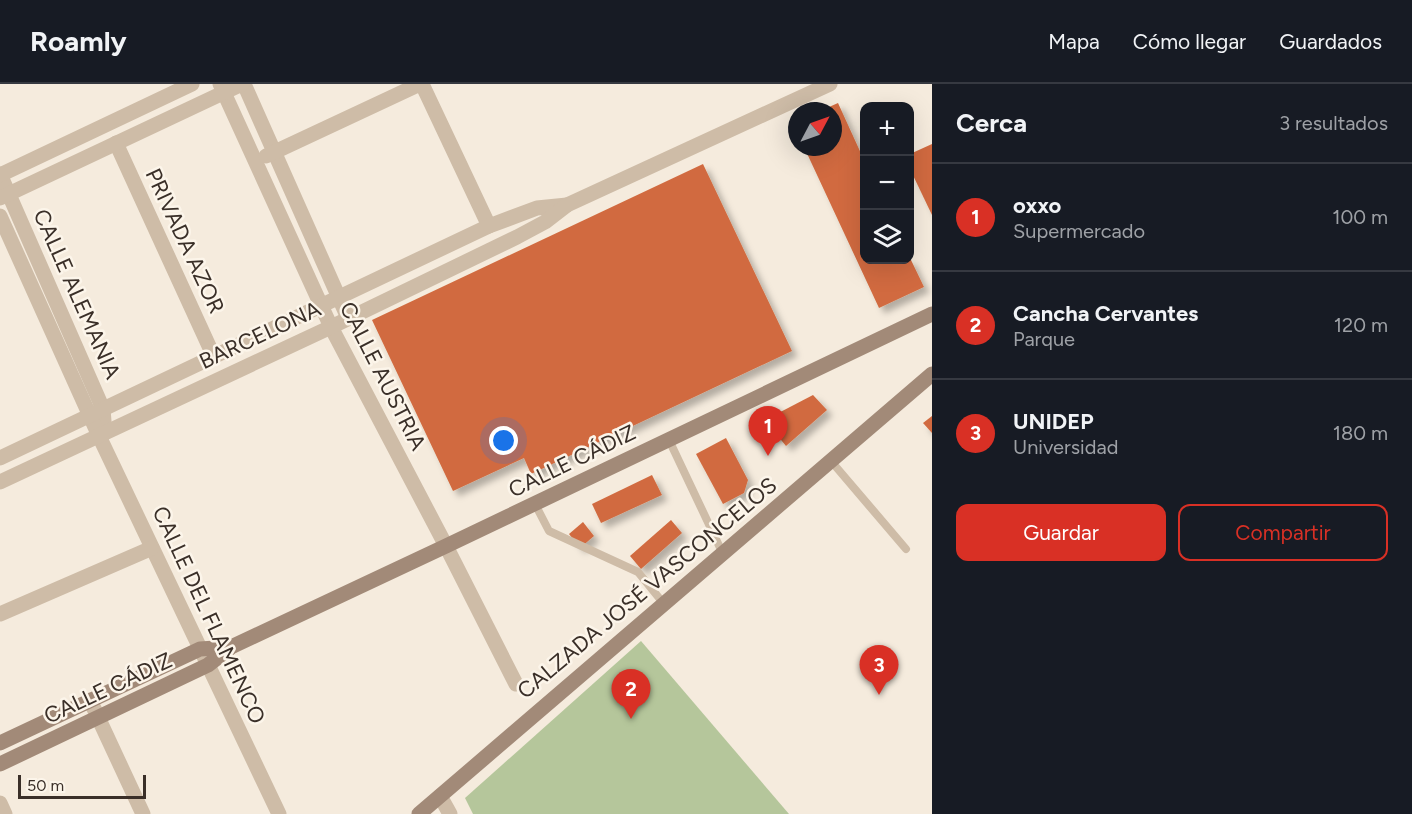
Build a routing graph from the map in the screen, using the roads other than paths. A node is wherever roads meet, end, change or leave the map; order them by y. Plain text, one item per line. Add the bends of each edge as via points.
1 (192, 84) edge
2 (243, 84) edge
3 (421, 84) edge
4 (830, 84) edge
5 (222, 88) edge
6 (116, 143) junction
7 (274, 152) junction
8 (255, 161) junction
9 (0, 175) edge
10 (4, 196) edge
11 (567, 206) junction
12 (0, 216) edge
13 (489, 226) junction
14 (339, 297) junction
15 (321, 306) junction
16 (932, 314) edge
17 (348, 318) junction
18 (331, 327) junction
19 (214, 357) junction
20 (932, 374) edge
21 (96, 412) junction
22 (102, 434) junction
23 (669, 440) junction
24 (0, 458) edge
25 (831, 461) junction
26 (0, 482) edge
27 (536, 504) junction
28 (446, 546) junction
29 (152, 548) junction
30 (906, 549) dead end
31 (723, 554) junction
32 (664, 604) junction
33 (0, 614) edge
34 (231, 647) junction
35 (200, 649) junction
36 (208, 666) junction
37 (516, 684) dead end
38 (90, 700) junction
39 (98, 718) junction
40 (0, 742) edge
41 (0, 764) edge
42 (440, 796) junction
43 (0, 803) edge
44 (5, 814) edge
45 (143, 814) edge
46 (279, 814) edge
47 (419, 814) edge
48 (450, 814) edge

1 - 9 street
2 - 5 street
2 - 7 street, CALLE AUSTRIA
3 - 7 street
3 - 13 street
4 - 11 street, BARCELONA
5 - 6 street
5 - 8 street, CALLE AUSTRIA
6 - 10 street
6 - 19 street, PRIVADA AZOR
7 - 8 street
7 - 14 street, CALLE AUSTRIA
8 - 15 street, CALLE AUSTRIA
9 - 10 street, CALLE ALEMANIA
10 - 21 street, CALLE ALEMANIA
11 - 13 street, BARCELONA via 537,208
11 - 17 street, BARCELONA via 526,232
12 - 21 street, CALLE ALEMANIA
13 - 14 street, BARCELONA
14 - 15 street, BARCELONA
14 - 17 street, CALLE AUSTRIA
15 - 18 street, CALLE AUSTRIA
15 - 19 street, BARCELONA
16 - 23 street, CALLE CÁDIZ
17 - 18 street, BARCELONA
18 - 22 street, BARCELONA
18 - 28 street, CALLE AUSTRIA
19 - 21 street, BARCELONA
20 - 25 street, CALZADA JOSÉ VASCONCELOS
21 - 22 street, CALLE ALEMANIA
21 - 24 street, BARCELONA
22 - 26 street, BARCELONA
22 - 29 street, CALLE DEL FLAMENCO
23 - 27 street, CALLE CÁDIZ
23 - 31 lane
25 - 30 lane
25 - 31 street, CALZADA JOSÉ VASCONCELOS
27 - 28 street, CALLE CÁDIZ
27 - 32 lane via 549,531 638,572
28 - 34 street, CALLE CÁDIZ
28 - 37 street, CALLE AUSTRIA
29 - 33 street
29 - 35 street, CALLE DEL FLAMENCO
31 - 32 street, CALZADA JOSÉ VASCONCELOS
32 - 42 street, CALZADA JOSÉ VASCONCELOS
34 - 35 street, CALLE CÁDIZ
34 - 36 street, CALLE CÁDIZ
35 - 36 street, CALLE DEL FLAMENCO
35 - 38 street, CALLE CÁDIZ
36 - 39 street, CALLE CÁDIZ
36 - 46 street, CALLE DEL FLAMENCO
38 - 39 street
38 - 40 street, CALLE CÁDIZ
39 - 41 street, CALLE CÁDIZ
39 - 45 street
42 - 47 street, CALZADA JOSÉ VASCONCELOS
42 - 48 street
43 - 44 street

